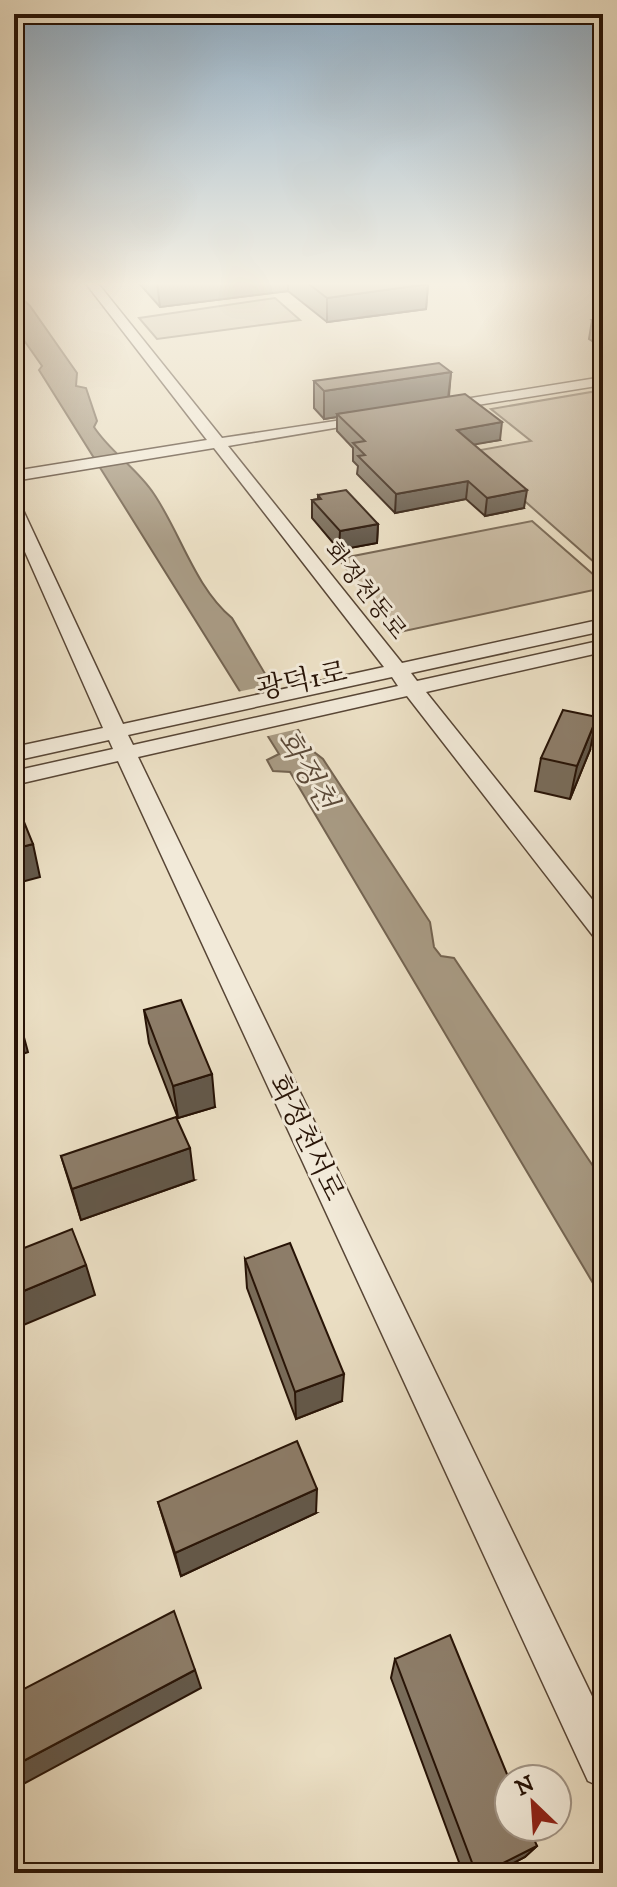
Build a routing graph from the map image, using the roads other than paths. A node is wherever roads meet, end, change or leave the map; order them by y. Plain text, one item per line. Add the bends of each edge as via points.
1 (159, 369) edge
2 (603, 381) edge
3 (431, 408) edge
4 (385, 415) edge
5 (217, 442) junction
6 (14, 476) edge
7 (14, 508) edge
8 (603, 625) edge
9 (603, 646) edge
10 (397, 670) junction
11 (412, 689) junction
12 (332, 695) junction
13 (122, 742) junction
14 (14, 754) edge
15 (14, 778) edge
16 (603, 931) edge
17 (603, 1766) edge

1 - 5 street, 화정천동로
2 - 3 street
4 - 5 street
5 - 6 street
5 - 10 street, 화정천동로
7 - 13 street, 화정천서로
8 - 10 street, 광덕1로
9 - 11 street, 광덕1로
10 - 11 street, 화정천동로
10 - 12 street, 광덕1로
11 - 12 street, 광덕1로
11 - 16 street, 화정천동로
12 - 13 street, 광덕1로
13 - 14 street, 광덕1로
13 - 15 street, 광덕1로
13 - 17 street, 화정천서로

